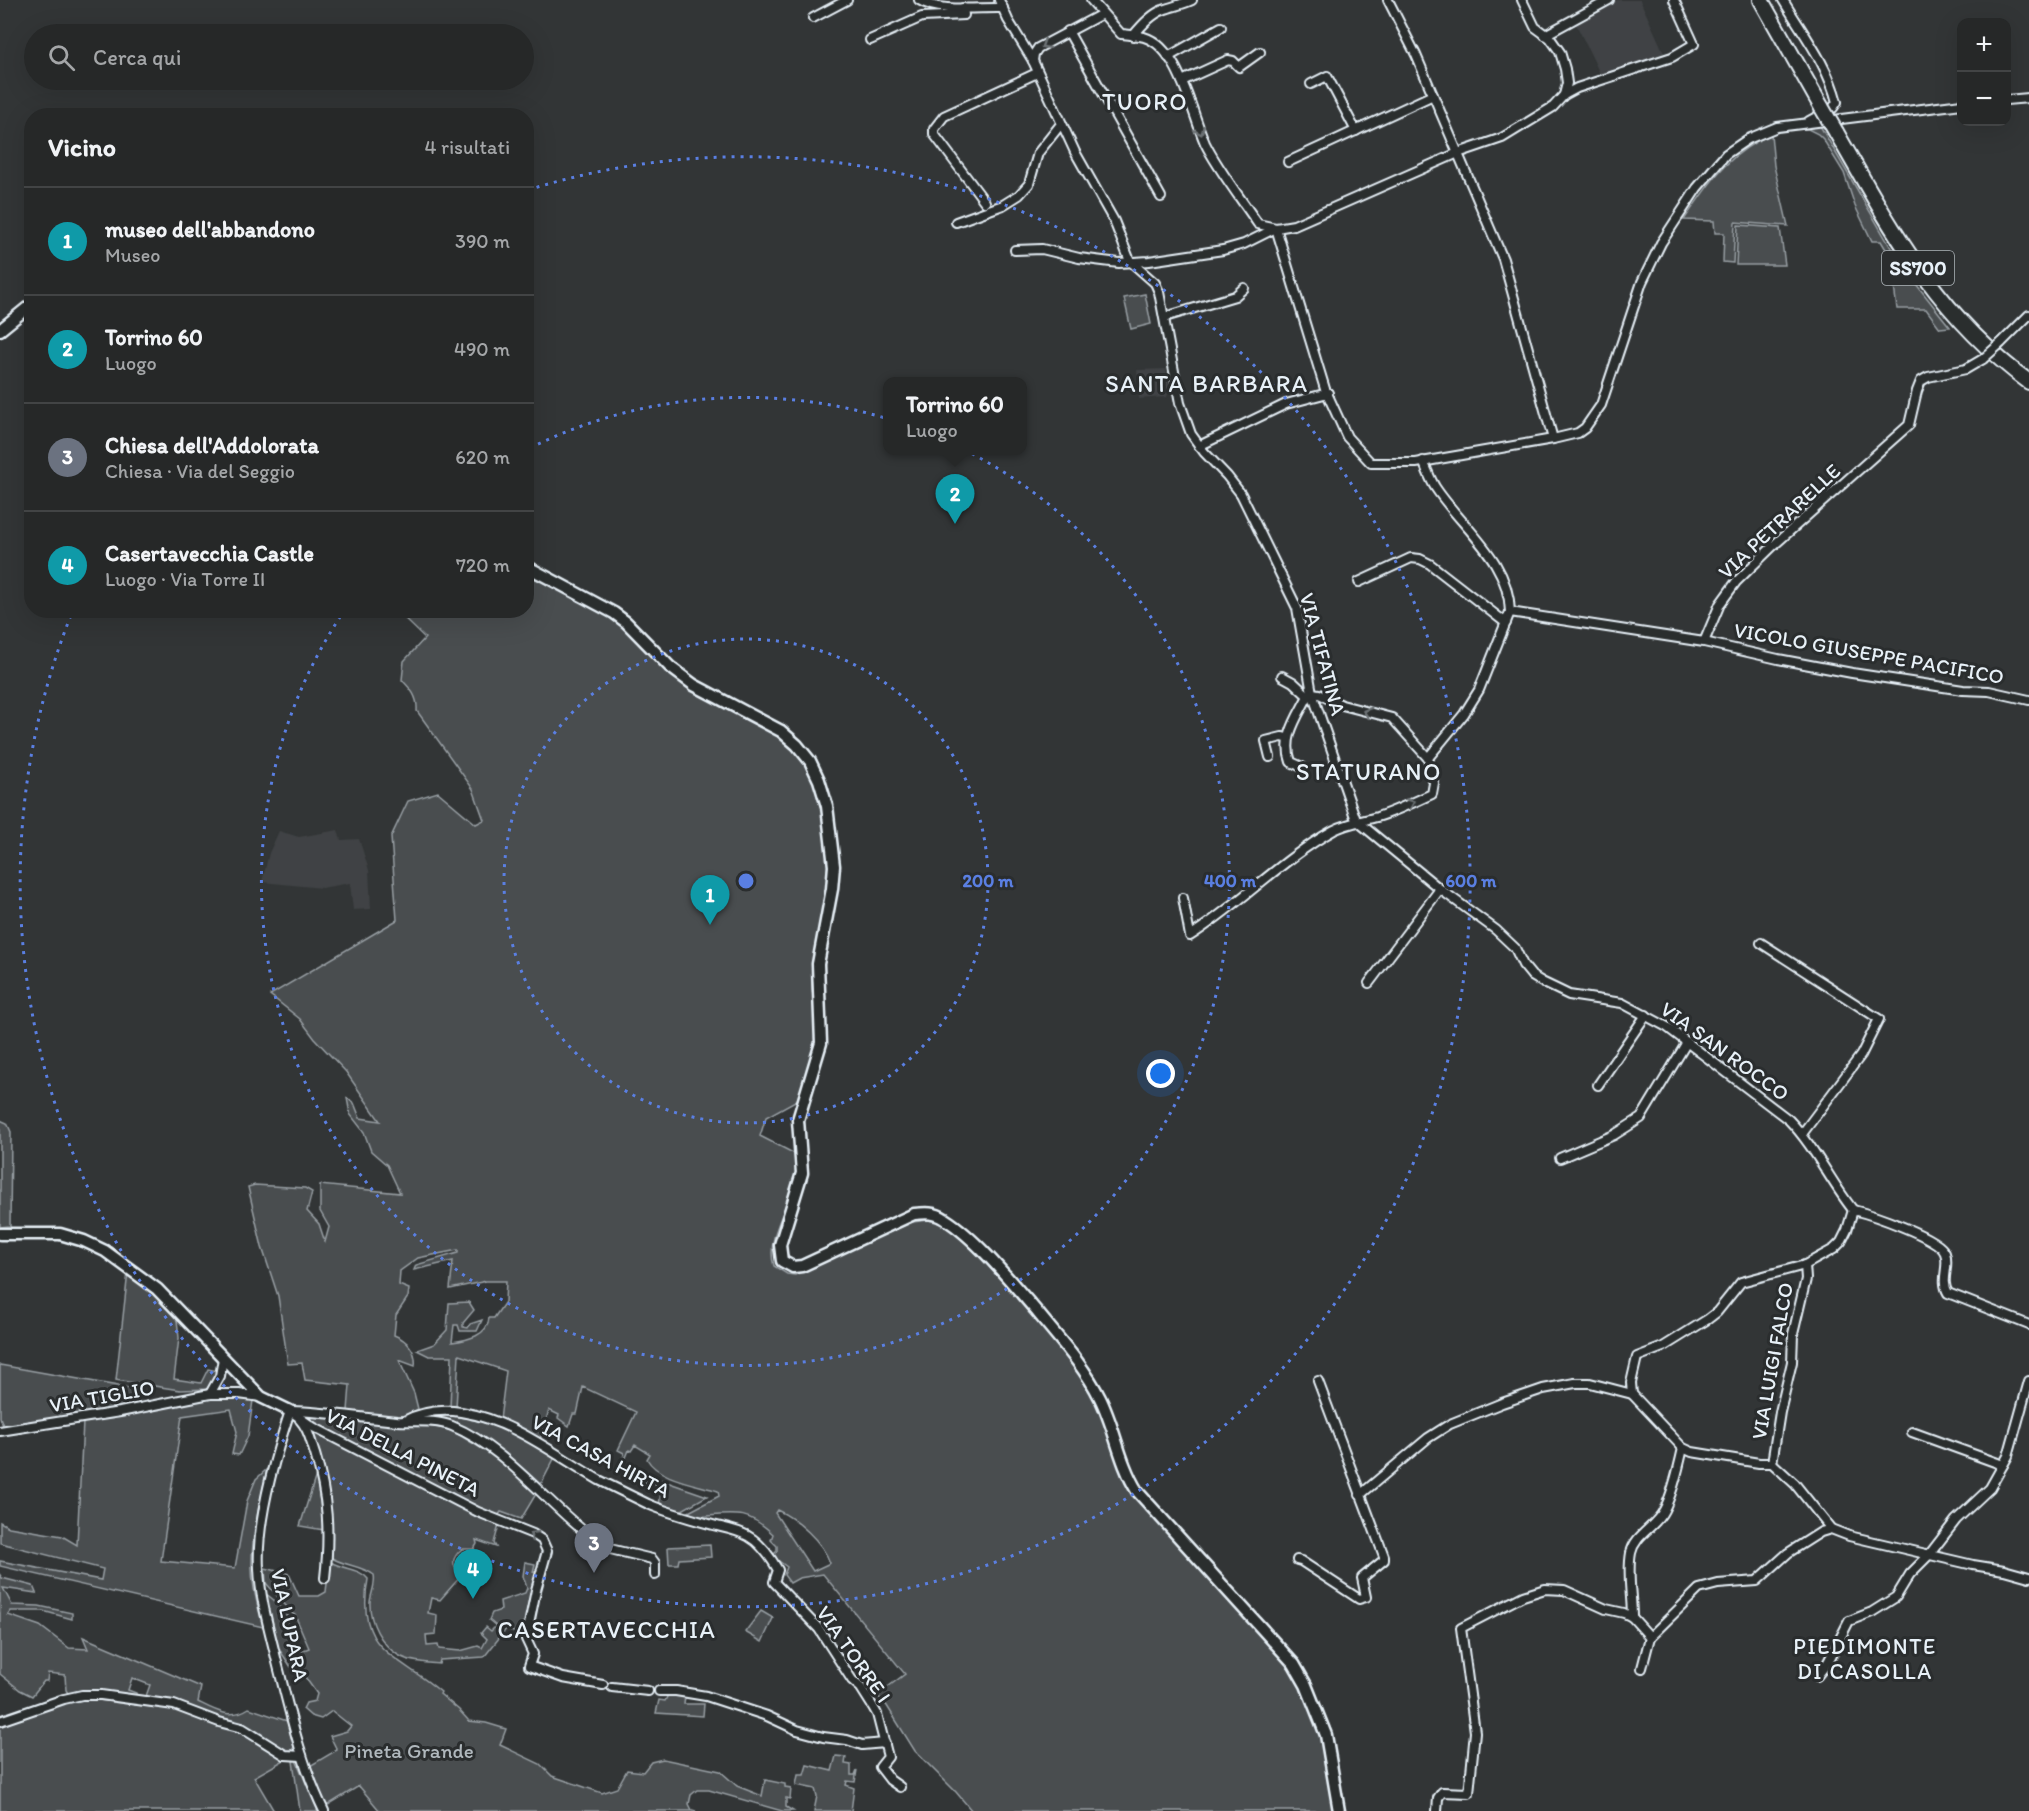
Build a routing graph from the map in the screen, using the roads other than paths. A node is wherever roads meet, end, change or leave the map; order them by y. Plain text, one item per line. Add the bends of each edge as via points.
1 (847, 0) edge
2 (919, 0) edge
3 (999, 0) edge
4 (1091, 0) edge
5 (1192, 0) edge
6 (1388, 0) edge
7 (1522, 0) edge
8 (1609, 0) edge
9 (1674, 0) edge
10 (1761, 0) edge
11 (1783, 0) edge
12 (963, 8) junction
13 (1003, 8) junction
14 (1102, 14) junction
15 (813, 18) dead end
16 (1221, 27) dead end
17 (1068, 31) junction
18 (1545, 35) junction
19 (1133, 36) junction
20 (870, 40) dead end
21 (1260, 52) dead end
22 (1168, 57) junction
23 (1033, 61) junction
24 (1037, 73) junction
25 (1182, 81) junction
26 (1311, 84) dead end
27 (1564, 95) junction
28 (1433, 96) junction
29 (2029, 98) edge
30 (2011, 100) edge
31 (1957, 105) edge
32 (1807, 122) junction
33 (1061, 124) junction
34 (1356, 131) junction
35 (1458, 153) junction
36 (1288, 162) dead end
37 (1161, 197) dead end
38 (985, 202) dead end
39 (956, 222) dead end
40 (1276, 228) junction
41 (1015, 250) dead end
42 (1130, 261) junction
43 (1244, 288) dead end
44 (24, 310) edge
45 (2029, 315) edge
46 (1165, 317) junction
47 (0, 330) edge
48 (2029, 382) edge
49 (1328, 393) junction
50 (1553, 440) junction
51 (1199, 446) junction
52 (1423, 461) junction
53 (534, 570) edge
54 (1359, 582) dead end
55 (1510, 612) junction
56 (1506, 623) junction
57 (1704, 642) junction
58 (1282, 676) dead end
59 (1310, 694) junction
60 (2029, 700) edge
61 (1287, 738) junction
62 (1270, 757) dead end
63 (1428, 758) junction
64 (1302, 767) dead end
65 (1356, 820) junction
66 (1440, 889) junction
67 (1183, 898) dead end
68 (1761, 943) dead end
69 (1369, 983) dead end
70 (1646, 1015) junction
71 (1687, 1042) junction
72 (1598, 1085) dead end
73 (1802, 1134) junction
74 (1560, 1158) dead end
75 (1853, 1210) junction
76 (0, 1234) edge
77 (1805, 1265) junction
78 (2029, 1325) edge
79 (224, 1358) junction
80 (2029, 1381) edge
81 (1318, 1382) dead end
82 (210, 1394) junction
83 (1632, 1394) junction
84 (261, 1397) junction
85 (2026, 1402) edge
86 (290, 1411) junction
87 (404, 1421) junction
88 (0, 1431) edge
89 (1912, 1432) dead end
90 (1683, 1448) junction
91 (1772, 1463) junction
92 (2003, 1465) junction
93 (1360, 1495) junction
94 (1831, 1529) junction
95 (1929, 1555) junction
96 (1297, 1560) dead end
97 (655, 1575) dead end
98 (2029, 1577) edge
99 (326, 1578) dead end
100 (783, 1591) joint
101 (1632, 1617) junction
102 (1650, 1637) junction
103 (1642, 1668) dead end
104 (1817, 1676) dead end
105 (603, 1686) dead end
106 (612, 1687) dead end
107 (648, 1691) dead end
108 (659, 1691) dead end
109 (0, 1721) edge
110 (885, 1743) junction
111 (302, 1756) junction
112 (900, 1787) dead end
113 (324, 1811) edge
114 (1339, 1811) edge
115 (1437, 1811) edge

1 - 15 street
2 - 12 street
3 - 13 street
4 - 14 street
5 - 19 street via 1163,10
6 - 28 street
7 - 18 street via 1535,27
8 - 18 street
9 - 27 street via 1694,44 1672,57
10 - 48 highway, SS700, bridge via 1894,234 1979,342
11 - 32 street via 1816,51 1837,102
12 - 13 street
12 - 20 street via 964,15 922,17
13 - 23 street
14 - 17 street
14 - 19 street via 1121,34
16 - 22 street
17 -> 23 street via 1038,48
17 - 37 street
18 - 27 street via 1560,52 1567,83
19 - 22 street via 1146,38
21 - 25 street via 1239,67 1228,60
22 - 25 street
23 - 24 street
24 - 33 street
24 - 38 street via 944,116 934,129
25 -> 40 street via 1206,145 1258,224
26 - 34 street via 1327,76
27 - 35 street via 1504,138
28 - 34 street
28 - 35 street
29 - 30 street
31 - 32 street
32 - 50 street via 1777,127 1748,139 1726,154 1704,178 1661,243 1642,282 1601,405 1585,428
33 - 39 street via 1038,153 1029,184 1019,195
33 - 42 street via 1114,221
34 - 36 street
35 - 40 street via 1294,225
35 - 50 street via 1503,259
40 - 42 street via 1223,250
40 - 49 street
41 - 42 street via 1042,249 1079,258
42 - 46 street, VIA TIFATINA via 1155,284
43 - 46 street via 1235,296
44 - 47 street
45 - 57 street, VIA PETRARELLE, bridge via 1983,359 1966,369 1921,381 1909,425 1736,582 1720,604
46 - 51 street, VIA TIFATINA via 1179,403
49 - 51 street via 1286,404
49 - 52 street via 1347,437 1371,462
50 - 52 street
51 - 59 street, VIA TIFATINA via 1241,494 1297,608
52 - 55 street via 1435,486 1503,576
53 - 114 street via 614,613 694,685 781,731 810,761 819,780 827,806 834,866 818,964 821,1043 798,1120 802,1173 780,1245 782,1261 802,1266 914,1214 943,1217 960,1229 1007,1276 1078,1362 1100,1398 1137,1491 1294,1664 1326,1734
54 - 56 street via 1411,558 1420,559
55 - 56 street
55 - 57 street
56 - 63 street via 1479,690
57 - 60 street, VICOLO GIUSEPPE PACIFICO via 1852,673
58 - 59 street
59 - 61 street
63 -> 59 street via 1392,718
59 - 65 street, VIA TIFATINA
61 - 62 street via 1266,741
61 - 64 street via 1291,762
65 -> 63 street via 1378,817 1432,794 1434,783
65 - 66 street
65 - 67 street via 1302,852 1190,936
66 - 69 street
66 - 70 street, VIA SAN ROCCO via 1496,930 1515,948 1532,976 1553,989 1622,1003
68 - 73 street via 1879,1019 1861,1055
70 - 71 street, VIA SAN ROCCO
70 - 72 street
71 - 73 street, VIA SAN ROCCO
71 - 74 street via 1641,1118 1614,1135
73 - 75 street, VIA SAN ROCCO
75 - 77 street via 1841,1242
75 - 78 street via 1929,1237 1946,1254 1944,1287 1948,1293
76 - 79 street via 60,1234 105,1251 157,1289
77 - 83 street via 1741,1282 1708,1319 1637,1357
77 - 91 street, VIA LUIGI FALCO via 1806,1280 1792,1334 1792,1362
79 - 82 street
79 - 84 street
80 - 85 street
81 - 93 street
82 - 84 street, VIA TIGLIO
82 - 88 street, VIA TIGLIO
83 - 90 street
83 - 93 street via 1590,1383 1543,1389 1450,1424
84 - 86 street
85 - 92 street
86 - 87 street
86 - 99 street via 308,1433 322,1477 329,1525
105 -> 86 street, VIA DELLA PINETA via 563,1678 529,1665 533,1654 526,1639 546,1545 533,1534 501,1522
86 - 111 street, VIA LUPARA via 265,1507 258,1567 267,1622
87 - 97 street via 432,1422 461,1430 504,1458 596,1541 610,1549 652,1559
87 - 100 street, VIA CASA HIRTA via 417,1414 447,1411 497,1423 649,1504 747,1536 778,1570 774,1582
89 - 92 street
90 - 91 street
90 - 101 street via 1664,1510 1650,1529 1636,1539 1631,1551
91 - 94 street via 1795,1484
92 - 95 street via 1990,1488 1956,1520
93 - 96 street via 1384,1556 1382,1563 1362,1578 1366,1597 1354,1598
94 - 95 street
94 - 102 street via 1788,1553 1757,1581 1699,1589
95 - 98 street
95 - 104 street via 1910,1574 1896,1598 1849,1621
100 - 110 street, VIA TORRE I via 819,1629 861,1688 877,1714
101 - 102 street
101 - 115 street via 1564,1590 1545,1589 1461,1628 1475,1732 1469,1793 1443,1791
102 - 103 street
106 - 107 street
108 - 110 street via 706,1696 823,1737 862,1745
109 - 111 street via 64,1699 101,1695 174,1705 242,1728 285,1755
110 - 112 street via 888,1758 881,1769
111 - 113 street

